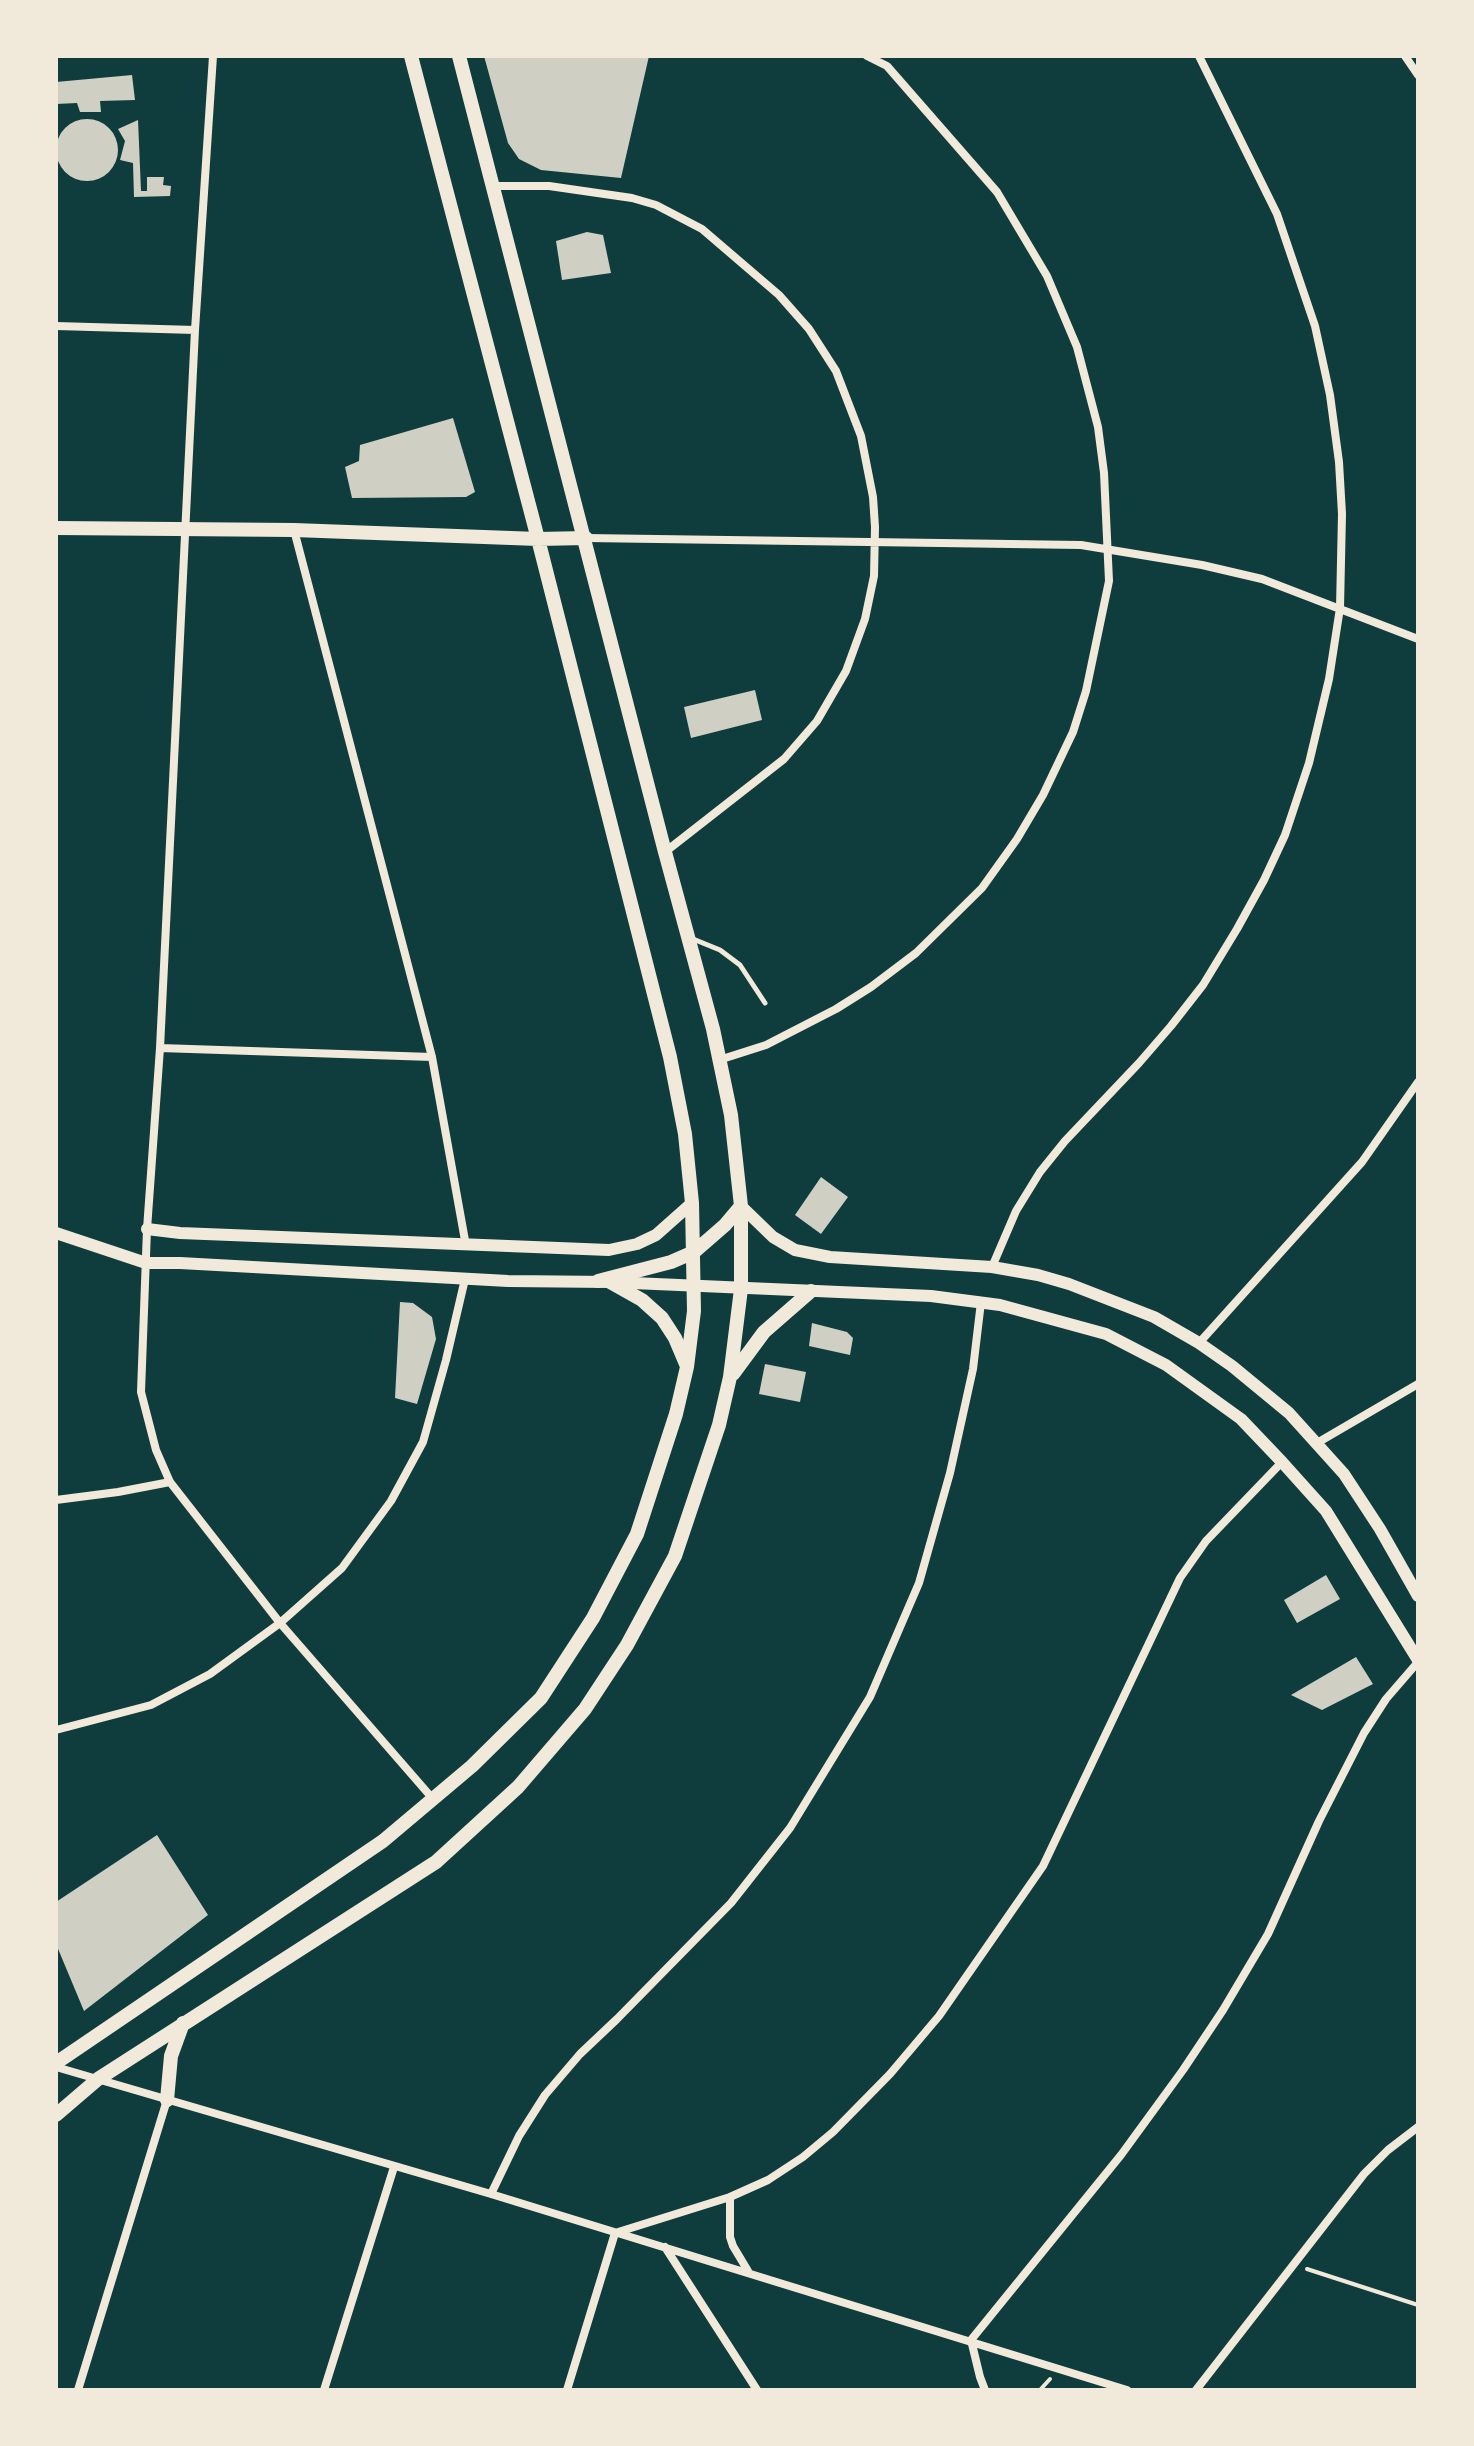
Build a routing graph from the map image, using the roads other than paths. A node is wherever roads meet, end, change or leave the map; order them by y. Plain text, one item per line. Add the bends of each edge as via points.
1 (213, 56) edge
2 (411, 56) edge
3 (459, 56) edge
4 (867, 56) edge
5 (887, 56) edge
6 (1199, 56) edge
7 (1405, 56) edge
8 (887, 66) junction
9 (1418, 75) edge
10 (495, 186) junction
11 (56, 326) edge
12 (195, 330) junction
13 (56, 528) edge
14 (185, 529) junction
15 (294, 530) junction
16 (586, 538) junction
17 (538, 539) junction
18 (875, 542) junction
19 (1109, 549) junction
20 (1340, 608) junction
21 (1418, 639) edge
22 (665, 852) junction
23 (688, 937) junction
24 (765, 1003) dead end
25 (160, 1048) junction
26 (432, 1057) junction
27 (719, 1060) junction
28 (1418, 1082) edge
29 (692, 1203) junction
30 (741, 1206) junction
31 (147, 1229) junction
32 (56, 1233) edge
33 (466, 1246) junction
34 (694, 1252) junction
35 (146, 1263) junction
36 (992, 1267) junction
37 (465, 1279) junction
38 (604, 1281) junction
39 (693, 1287) junction
40 (741, 1289) junction
41 (811, 1291) junction
42 (981, 1302) junction
43 (1199, 1343) junction
44 (687, 1367) junction
45 (730, 1377) junction
46 (1418, 1384) edge
47 (1317, 1443) junction
48 (1282, 1462) junction
49 (170, 1482) junction
50 (56, 1500) edge
51 (1418, 1596) edge
52 (280, 1623) junction
53 (1418, 1661) edge
54 (56, 1730) edge
55 (433, 1799) junction
56 (183, 2023) junction
57 (56, 2065) edge
58 (98, 2079) junction
59 (167, 2100) junction
60 (56, 2115) edge
61 (1418, 2127) edge
62 (394, 2167) junction
63 (491, 2194) junction
64 (730, 2197) junction
65 (615, 2233) junction
66 (665, 2247) junction
67 (749, 2272) junction
68 (971, 2340) junction
69 (78, 2390) edge
70 (324, 2390) edge
71 (567, 2390) edge
72 (757, 2390) edge
73 (985, 2390) edge
74 (1127, 2390) edge
75 (1196, 2390) edge

1 - 12 street
2 - 17 main road
3 - 10 main road
4 - 8 street
5 - 8 street
6 - 20 street via 1277,214 1315,326 1339,462
7 - 9 street
8 - 19 street via 997,192 1047,276 1077,347 1098,427
10 - 16 main road
10 - 18 street via 579,189 656,205 702,229 779,295 836,371 855,415 873,497
11 - 12 street
12 - 14 street
13 - 14 main road
14 - 15 main road
14 - 25 street
15 - 17 main road
15 - 26 street
16 - 17 main road
16 - 18 street
16 - 22 main road
17 - 29 main road via 670,1057
18 - 19 street
18 - 22 street via 871,599 861,633 817,721 784,759
19 - 20 street via 1262,579
19 - 27 street via 1099,636 1073,732 1043,795 982,888 916,953 871,987 766,1045
20 - 21 street
20 - 36 street via 1309,763 1264,880 1203,985 1040,1172
22 - 23 main road
23 - 24 lane via 740,965
23 - 27 main road
25 - 26 street
25 - 31 street
26 - 33 street
27 - 30 main road
28 - 43 street via 1362,1162
29 - 33 street via 656,1235 609,1250
29 - 34 main road
30 - 34 main road
30 - 36 street via 773,1237 812,1255
30 - 40 main road
31 - 33 street
31 - 35 street
32 - 35 street
34 - 38 main road
34 - 39 main road
35 - 37 street
35 - 49 street via 141,1392
36 - 43 street via 1069,1284 1154,1317
37 - 38 street
37 - 52 street via 423,1442 409,1471 342,1568
38 - 39 street
38 - 44 main road via 642,1300 662,1318
39 - 40 street
39 - 44 main road
40 - 41 street
40 - 45 main road
41 - 42 street
41 - 45 main road via 764,1332
42 - 48 street via 1106,1334 1166,1365 1241,1419
42 - 63 street via 973,1369 950,1473 919,1583 870,1697 790,1828 731,1903 545,2095
43 - 47 street via 1289,1413
44 - 55 main road via 637,1534 593,1618 541,1698
45 - 56 main road via 675,1556 585,1709 518,1787 436,1862
46 - 47 street
47 - 51 street via 1372,1516
48 - 53 street via 1326,1511
48 - 64 street via 1206,1541 1180,1578 1043,1866 939,2016 833,2132 768,2180
49 - 50 street
49 - 52 street
52 - 54 street via 210,1674 151,1705
52 - 55 street
53 - 68 street via 1364,1733 1268,1934 1215,2022 1121,2155
55 - 57 main road via 383,1841
56 - 58 main road
56 - 59 main road via 171,2056
57 - 58 street
58 - 59 street
58 - 60 main road
59 - 62 street
59 - 69 street
61 - 75 street via 1364,2174
62 - 63 street
62 - 70 street
63 - 65 street
64 - 65 street
64 - 67 street via 730,2237
65 - 66 street
65 - 71 street
66 - 67 street
66 - 72 street
67 - 68 street
68 - 73 street
68 - 74 street

